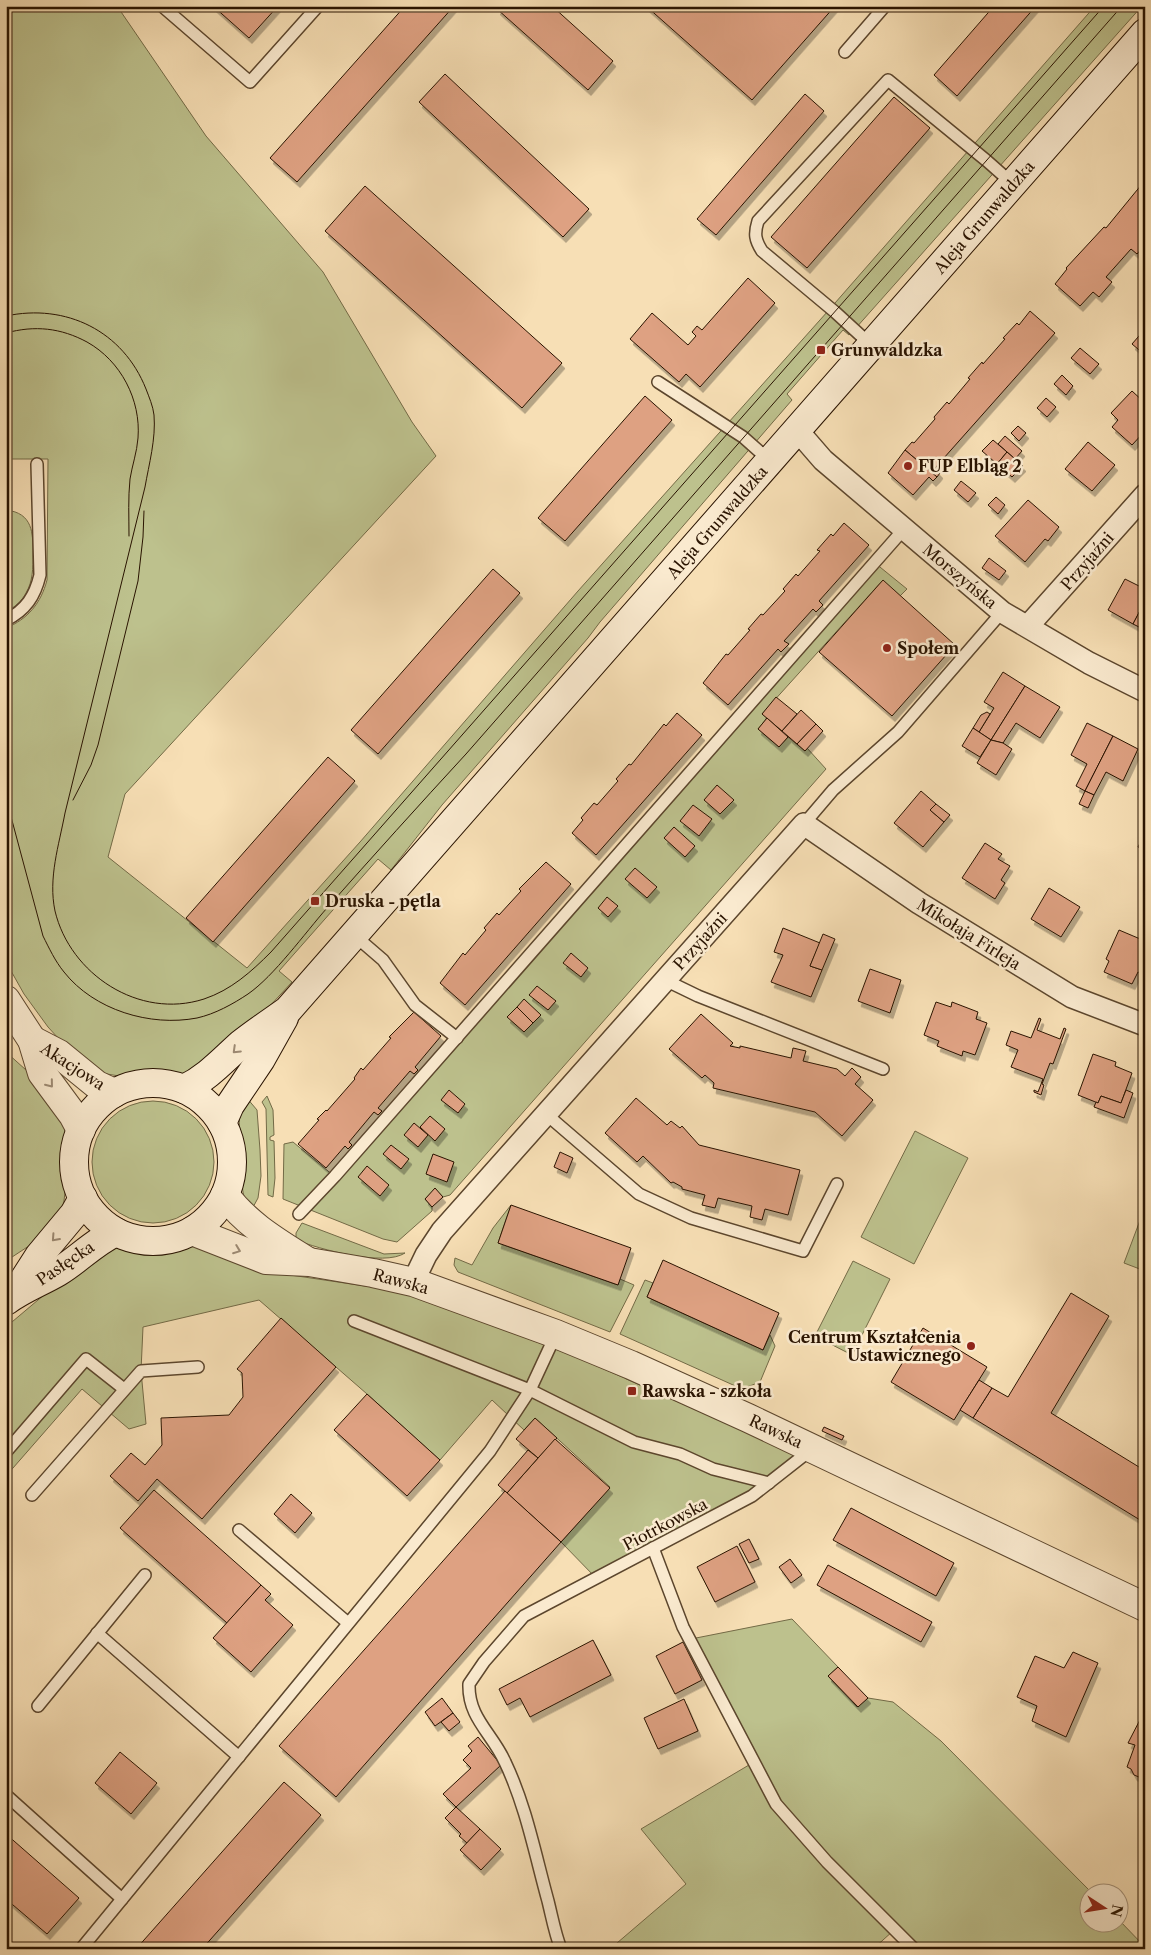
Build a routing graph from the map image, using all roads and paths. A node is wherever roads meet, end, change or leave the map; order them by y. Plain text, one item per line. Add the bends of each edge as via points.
1 (162, 6) edge
2 (318, 6) edge
3 (885, 6) edge
4 (1145, 33) edge
5 (845, 52) dead end
6 (1013, 184) junction
7 (872, 345) junction
8 (658, 382) dead end
9 (797, 430) junction
10 (770, 461) junction
11 (38, 464) dead end
12 (1145, 495) edge
13 (904, 529) junction
14 (1002, 612) junction
15 (6, 620) edge
16 (1028, 626) junction
17 (1145, 691) edge
18 (804, 824) junction
19 (354, 935) junction
20 (665, 980) junction
21 (6, 1000) edge
22 (288, 1010) junction
23 (1145, 1025) edge
24 (457, 1038) junction
25 (32, 1040) junction
26 (883, 1069) dead end
27 (184, 1089) junction
28 (114, 1093) junction
29 (546, 1114) junction
30 (222, 1123) junction
31 (81, 1130) junction
32 (837, 1184) dead end
33 (225, 1195) junction
34 (83, 1198) junction
35 (299, 1214) dead end
36 (192, 1231) junction
37 (116, 1232) junction
38 (309, 1262) junction
39 (413, 1282) junction
40 (10, 1298) edge
41 (354, 1321) dead end
42 (556, 1334) junction
43 (198, 1367) dead end
44 (124, 1389) junction
45 (530, 1390) junction
46 (813, 1448) junction
47 (6, 1452) edge
48 (769, 1483) junction
49 (32, 1495) dead end
50 (239, 1530) dead end
51 (653, 1548) junction
52 (145, 1575) dead end
53 (1145, 1608) edge
54 (348, 1623) junction
55 (97, 1632) junction
56 (38, 1706) dead end
57 (238, 1757) junction
58 (6, 1795) edge
59 (122, 1898) junction
60 (81, 1949) edge
61 (561, 1949) edge
62 (914, 1949) edge

1 - 2 lane via 250,82
3 - 5 lane
4 - 6 main road, Aleja Grunwaldzka
6 - 7 main road, Aleja Grunwaldzka
6 - 7 lane via 888,80 758,222 755,240 762,251
7 - 9 main road, Aleja Grunwaldzka
8 - 10 lane via 743,437
9 - 10 main road, Aleja Grunwaldzka
9 - 13 street, Morszyńska via 823,460
10 - 19 main road, Aleja Grunwaldzka
11 - 15 lane via 40,575 30,602
12 - 16 street, Przyjaźni
13 - 14 street, Morszyńska
13 - 24 lane
14 - 16 street, Morszyńska
14 - 18 lane, Przyjaźni via 898,732 833,790
16 - 17 street, Morszyńska
18 - 20 street, Przyjaźni
18 - 23 street, Mikołaja Firleja via 919,903 1072,997
19 - 22 main road, Aleja Grunwaldzka
19 - 24 lane via 383,960 415,1005
20 - 26 lane
20 - 29 street, Przyjaźni
21 - 25 main road, Akacjowa
22 -> 27 main road, Aleja Grunwaldzka via 242,1044 218,1067
22 - 30 main road, Aleja Grunwaldzka
24 - 35 lane
25 - 28 main road, Akacjowa via 59,1054 97,1085
25 -> 31 main road, Akacjowa via 42,1073
27 - 28 main road via 142,1084
27 - 30 main road via 212,1109
28 - 31 main road via 100,1103
29 - 32 lane via 639,1194 691,1218 804,1251
29 - 39 street, Przyjaźni via 442,1231
30 - 33 main road via 232,1151
31 - 34 main road via 74,1157
33 - 36 main road via 205,1221
33 - 38 main road, Rawska via 250,1222
34 - 37 main road via 91,1212
34 -> 40 main road, Pasłęcka
36 - 37 main road via 154,1241 130,1238
36 -> 38 main road, Rawska via 266,1260
37 - 40 main road, Pasłęcka via 58,1272
38 - 39 main road, Rawska
39 - 42 main road, Rawska
41 - 45 lane
42 - 45 lane
42 - 46 main road, Rawska via 666,1380
43 - 44 lane via 141,1371
44 - 47 lane via 86,1359
44 - 49 lane
45 - 48 lane via 634,1442 680,1454 713,1469
45 - 54 lane via 490,1450
46 - 48 lane, Piotrkowska
46 - 53 main road, Rawska
48 - 51 lane, Piotrkowska via 752,1496
50 - 54 lane
51 - 61 lane, Piotrkowska via 524,1616 469,1684 472,1709 506,1762 524,1812
51 - 62 lane via 684,1627 776,1804 826,1862
52 - 55 lane
54 - 57 lane
55 - 56 lane
55 - 57 lane
57 - 59 lane
58 - 59 lane
59 - 60 lane

